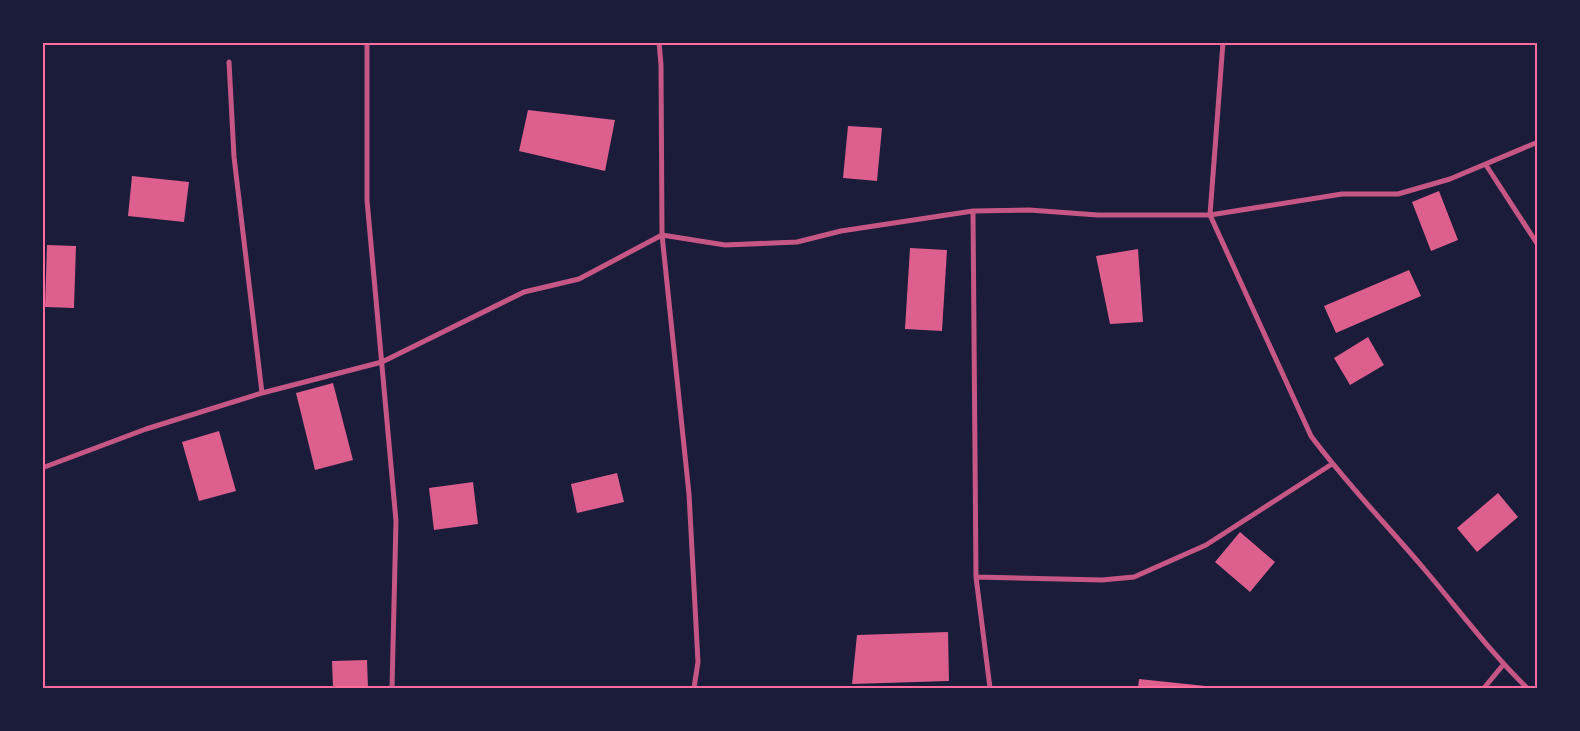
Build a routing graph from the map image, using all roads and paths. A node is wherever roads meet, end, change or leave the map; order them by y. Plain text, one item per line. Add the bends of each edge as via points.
1 (367, 42) edge
2 (659, 42) edge
3 (1223, 42) edge
4 (229, 62) dead end
5 (1538, 142) edge
6 (1486, 165) junction
7 (973, 211) junction
8 (1210, 215) junction
9 (662, 235) junction
10 (1538, 245) edge
11 (382, 362) junction
12 (262, 393) junction
13 (1332, 464) junction
14 (42, 468) edge
15 (976, 577) junction
16 (1504, 665) junction
17 (392, 688) edge
18 (694, 688) edge
19 (990, 688) edge
20 (1484, 688) edge
21 (1527, 688) edge

1 - 11 street via 367,200
2 - 9 street
3 - 8 street
4 - 12 street via 234,157
5 - 6 street
6 - 8 street via 1398,194 1342,194
6 - 10 street
7 - 8 street
7 - 9 street via 841,231 797,242 725,245
7 - 15 street
8 - 13 street via 1311,436
9 - 11 street via 579,279 524,292
9 - 18 street via 689,494 698,662
11 - 12 street
11 - 17 street via 396,521
12 - 14 street via 146,429
13 - 15 street via 1206,545 1134,577 1102,580
13 - 16 street
15 - 19 street
16 - 20 street
16 - 21 street

